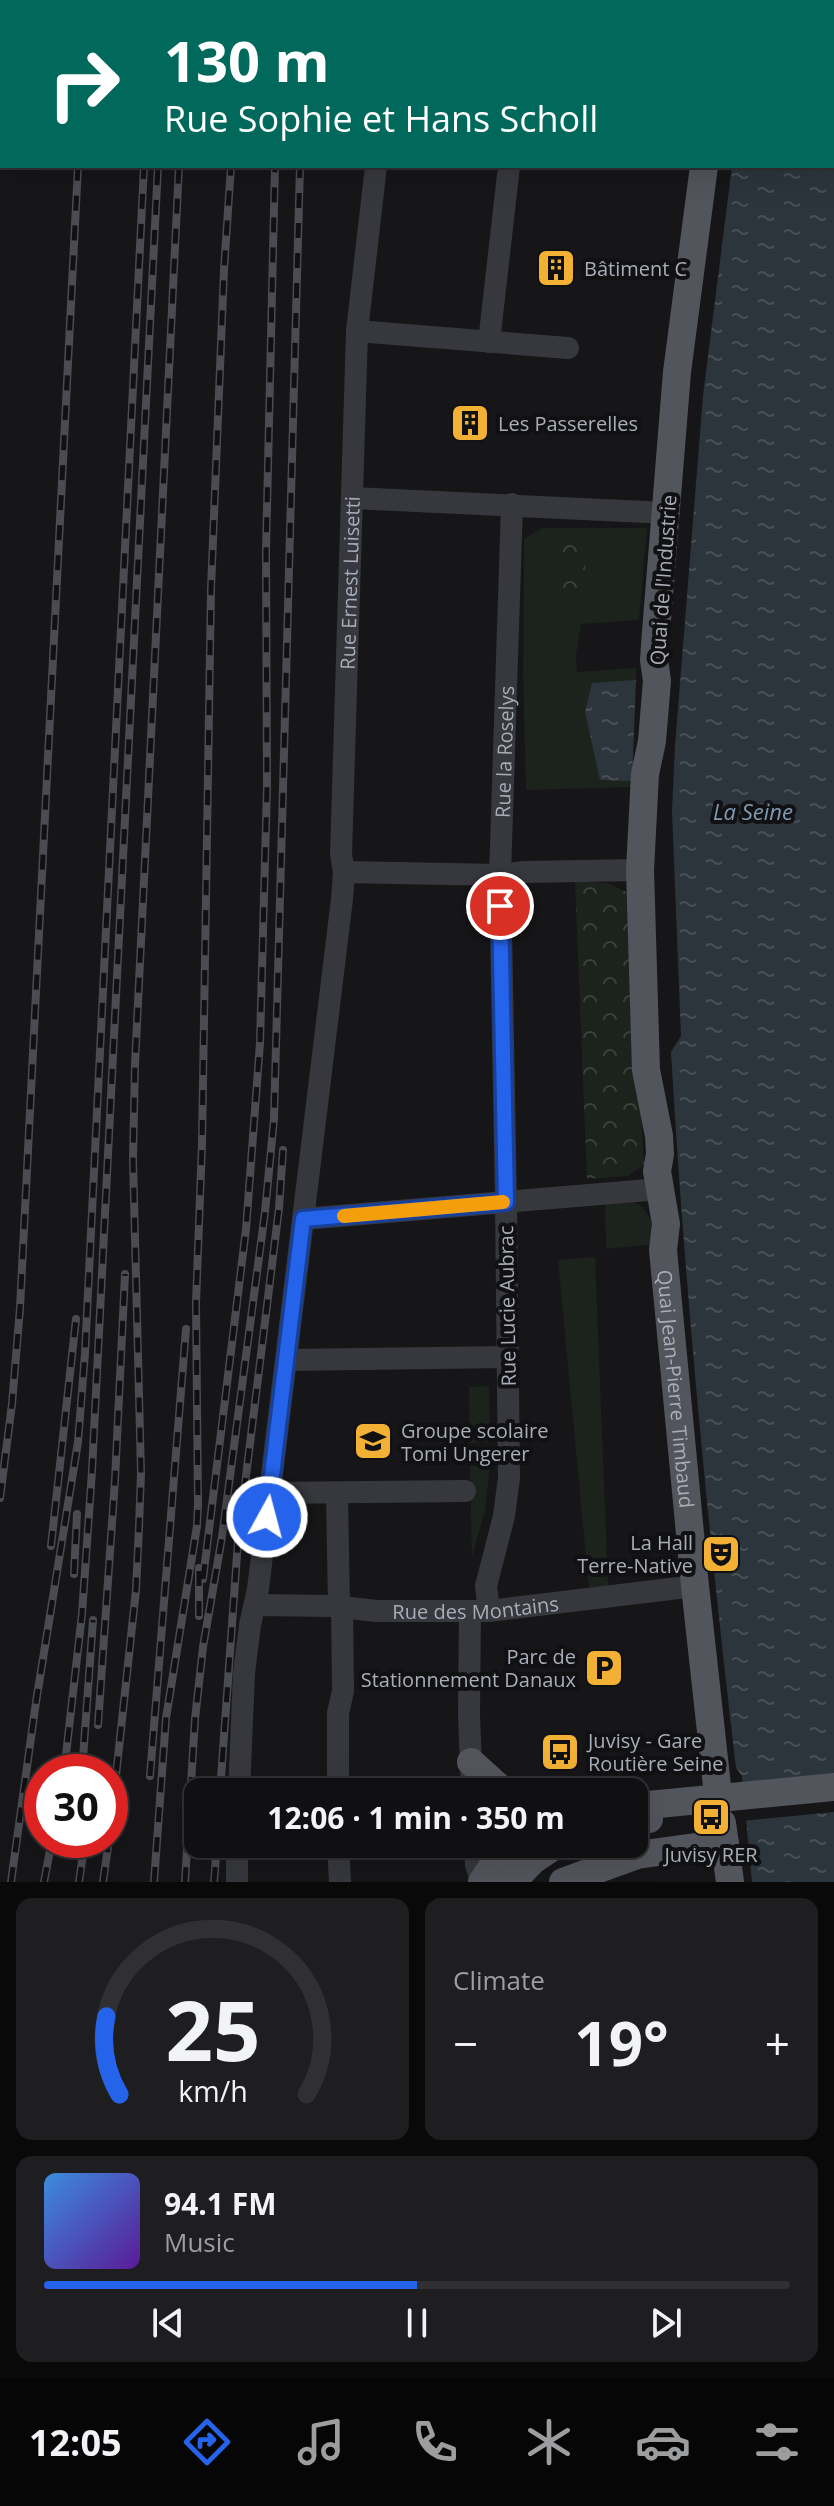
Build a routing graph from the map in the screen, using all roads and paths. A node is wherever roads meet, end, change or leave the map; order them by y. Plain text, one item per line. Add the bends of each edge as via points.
1 (376, 168) edge
2 (509, 168) edge
3 (704, 168) edge
4 (357, 331) junction
5 (489, 342) junction
6 (568, 348) dead end
7 (353, 498) junction
8 (512, 504) junction
9 (667, 513) junction
10 (640, 870) junction
11 (344, 872) junction
12 (500, 875) junction
13 (644, 995) joint
14 (660, 1189) junction
15 (506, 1202) junction
16 (303, 1219) junction
17 (508, 1357) junction
18 (286, 1360) junction
19 (465, 1491) dead end
20 (269, 1493) junction
21 (337, 1493) junction
22 (695, 1586) junction
23 (256, 1605) junction
24 (341, 1606) junction
25 (479, 1611) junction
26 (471, 1762) junction
27 (240, 1778) edge
28 (338, 1778) edge
29 (472, 1778) edge
30 (489, 1778) edge
31 (717, 1786) dead end
32 (834, 1787) edge
33 (834, 1801) edge
34 (648, 1812) edge
35 (648, 1813) edge
36 (237, 1858) edge
37 (339, 1858) edge
38 (476, 1858) edge
39 (500, 1858) edge
40 (536, 1858) edge
41 (237, 1882) edge
42 (340, 1882) edge
43 (482, 1882) edge
44 (512, 1882) edge
45 (563, 1882) edge
46 (730, 1882) edge

1 - 4 street, Rue Ernest Luisetti
2 - 5 street
3 - 9 main road, Quai de l'Industrie via 677,372
4 - 5 street
4 - 7 street, Rue Ernest Luisetti
5 - 6 street
7 - 8 street
7 - 11 street, Rue Ernest Luisetti
8 - 9 street
8 - 12 street, Rue la Roselys
9 - 10 main road, Quai de l'Industrie
10 - 12 street
10 - 13 main road, Quai de l'Industrie
11 - 12 street
11 - 16 street, Rue Ernest Luisetti
12 - 15 street, Rue la Roselys
13 - 14 main road, Quai Jean-Pierre Timbaud via 646,1070 659,1136
14 - 15 street, Rue Lucie Aubrac
14 - 22 main road, Quai Jean-Pierre Timbaud
15 - 16 street
15 - 17 street, Rue Lucie Aubrac
16 - 18 street, Rue Ernest Luisetti
17 - 18 street
17 - 25 street, Rue Lucie Aubrac via 509,1478
18 - 20 street, Rue Ernest Luisetti
19 - 21 street
20 - 21 street
20 - 23 street, Rue Ernest Luisetti
21 - 24 street
22 - 25 street, Rue des Montains
22 - 31 main road, Quai Jean-Pierre Timbaud
23 - 24 street, Rue des Montains
23 - 27 street, Rue Ernest Luisetti via 244,1673
24 - 25 street, Rue des Montains
24 - 28 street
25 - 26 street, Rue Lucie Aubrac
26 - 29 street, Rue Lucie Aubrac
26 - 30 main road
32 - 34 main road, bridge
33 - 35 main road
36 - 41 street
37 - 42 street
38 - 43 street
39 - 43 main road
40 - 44 main road
45 - 46 main road via 637,1855 724,1833

